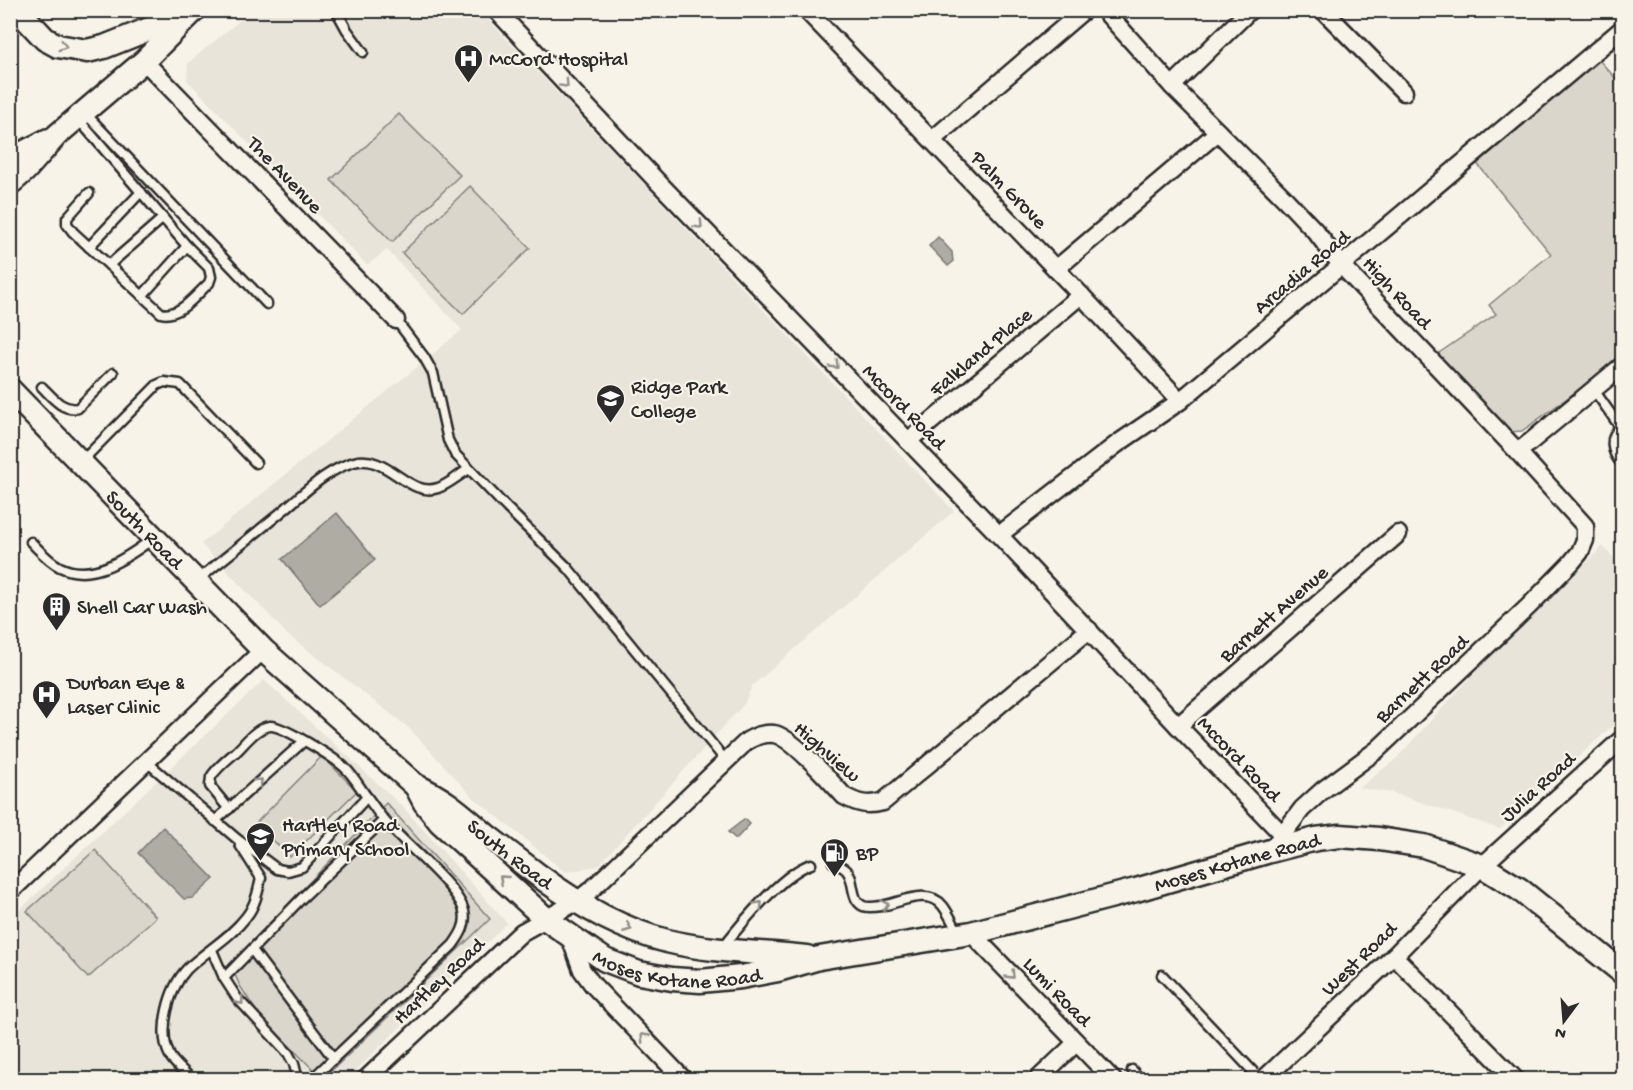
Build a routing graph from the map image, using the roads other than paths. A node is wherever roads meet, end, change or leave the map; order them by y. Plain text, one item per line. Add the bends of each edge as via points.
1 (18, 10) edge
2 (336, 10) edge
3 (496, 10) edge
4 (806, 10) edge
5 (1084, 10) edge
6 (1104, 10) edge
7 (1250, 10) edge
8 (1323, 10) edge
9 (193, 11) edge
10 (1623, 29) edge
11 (363, 52) dead end
12 (144, 61) junction
13 (1172, 86) junction
14 (1404, 92) dead end
15 (81, 116) junction
16 (1218, 132) junction
17 (57, 135) junction
18 (932, 140) junction
19 (10, 159) edge
20 (10, 183) edge
21 (141, 192) junction
22 (89, 193) dead end
23 (163, 218) junction
24 (187, 246) junction
25 (89, 247) junction
26 (109, 265) junction
27 (1342, 266) junction
28 (1056, 269) junction
29 (1081, 295) junction
30 (142, 296) junction
31 (267, 304) dead end
32 (396, 320) joint
33 (1623, 366) edge
34 (112, 373) dead end
35 (42, 387) dead end
36 (1594, 390) junction
37 (11, 392) edge
38 (1180, 401) junction
39 (1621, 427) edge
40 (908, 441) junction
41 (1518, 452) junction
42 (81, 462) junction
43 (255, 463) dead end
44 (1623, 464) edge
45 (469, 469) junction
46 (1585, 526) joint
47 (1398, 534) dead end
48 (999, 535) junction
49 (154, 538) junction
50 (31, 542) dead end
51 (195, 582) junction
52 (1089, 630) junction
53 (263, 650) junction
54 (1178, 726) junction
55 (1623, 739) edge
56 (303, 742) junction
57 (726, 761) junction
58 (147, 762) junction
59 (416, 786) junction
60 (368, 797) junction
61 (229, 809) junction
62 (384, 820) junction
63 (215, 821) junction
64 (237, 839) junction
65 (1276, 842) junction
66 (832, 862) dead end
67 (811, 864) dead end
68 (1482, 866) junction
69 (10, 892) edge
70 (576, 902) junction
71 (546, 919) junction
72 (965, 934) junction
73 (569, 936) junction
74 (212, 950) junction
75 (252, 950) junction
76 (721, 950) junction
77 (1394, 956) junction
78 (819, 958) junction
79 (1623, 972) edge
80 (1162, 975) dead end
81 (224, 978) junction
82 (1076, 1043) junction
83 (334, 1059) junction
84 (1132, 1071) dead end
85 (192, 1080) edge
86 (298, 1080) edge
87 (311, 1080) edge
88 (365, 1080) edge
89 (684, 1080) edge
90 (1037, 1080) edge
91 (1113, 1080) edge
92 (1141, 1080) edge
93 (1262, 1080) edge
94 (1516, 1080) edge

1 -> 9 main road via 45,39 65,48 87,51
2 - 11 lane
3 -> 40 street, Mccord Road
4 - 18 street, Palm Grove
5 - 18 street
6 - 13 street, High Road
7 - 13 street
8 - 14 street
9 - 12 street
10 - 27 street, Arcadia Road
12 - 15 street
12 - 32 street, The Avenue
13 - 16 street, High Road
15 - 17 street
15 - 21 lane
15 - 31 lane
16 - 27 street, High Road via 1316,232
16 - 28 street
17 - 19 street
17 - 20 street
18 - 28 street, Palm Grove
21 - 23 lane
21 - 25 lane
22 - 25 lane via 67,218 67,224
23 - 24 lane
23 - 26 lane
24 - 30 lane
24 - 30 lane via 208,268 209,284 168,315
25 - 26 lane
26 - 30 lane
27 - 38 street, Arcadia Road
27 - 41 street, High Road
28 - 29 street, Palm Grove
29 - 38 street, Palm Grove
29 - 40 street, Falkland Place
32 - 45 lane via 433,373 447,440
33 - 36 street
34 - 35 lane via 78,408 66,408
36 - 39 lane
36 - 41 street
37 - 42 main road, South Road
38 - 48 street, Arcadia Road
39 - 44 lane via 1614,434 1612,446
40 - 48 street, Mccord Road
41 - 46 street, High Road
42 - 43 lane via 164,382 180,384
42 - 49 main road, South Road
45 - 51 lane via 447,484 427,490 378,463 353,462 323,479
45 - 57 lane via 568,568
46 - 65 street, Barnett Road via 1580,552 1550,585 1377,750 1302,809
47 - 54 street, Barnett Avenue
48 - 52 street, Mccord Road
49 - 50 lane via 113,565 84,572 58,566
49 - 51 main road, South Road
51 - 53 main road, South Road
52 - 54 street, Mccord Road
52 - 57 street, Highview via 883,802 855,803 790,742 776,734 761,734 747,741
53 - 58 street
53 - 59 main road, South Road
54 - 65 street, Mccord Road
55 - 68 street, Julia Road
56 - 60 lane via 346,768
61 -> 56 lane
56 - 61 lane via 278,726 258,731 211,777 210,786
57 - 70 street, Highview
58 - 63 lane
58 - 69 street
59 - 70 main road, South Road via 454,807
71 -> 59 main road, South Road via 440,822
60 - 62 lane
60 - 64 lane via 296,870 277,869
61 - 63 lane
62 - 75 lane
62 - 83 lane via 456,895 464,912 464,926 453,945
63 - 64 lane
64 - 74 lane via 261,878 247,917
65 - 68 main road, Moses Kotane Road via 1340,836 1379,839 1424,846
65 - 72 main road, Moses Kotane Road via 1126,893
66 -> 72 lane via 846,869 859,903 865,907 932,898 942,904
76 -> 67 lane via 765,898
68 - 77 street, West Road
68 - 79 main road, Moses Kotane Road via 1534,900
70 - 71 street, Hartley Road
70 -> 76 main road, Moses Kotane Road via 631,930
71 - 73 main road, Moses Kotane Road
71 - 88 street, Hartley Road via 522,932
72 - 78 main road, Moses Kotane Road
72 -> 82 street, Lumi Road
73 - 78 main road, Moses Kotane Road via 605,960 639,973 672,979 741,977
89 -> 73 street via 593,985 582,970
74 - 81 lane
74 - 85 lane via 187,970 166,1009 170,1057
75 - 81 lane
75 - 83 lane
76 - 78 main road, Moses Kotane Road
77 - 93 street, West Road
77 - 94 street
80 - 93 lane
81 -> 86 lane via 237,998 288,1053
82 - 90 street
82 - 91 street, Lumi Road
83 - 87 lane
84 - 92 lane

